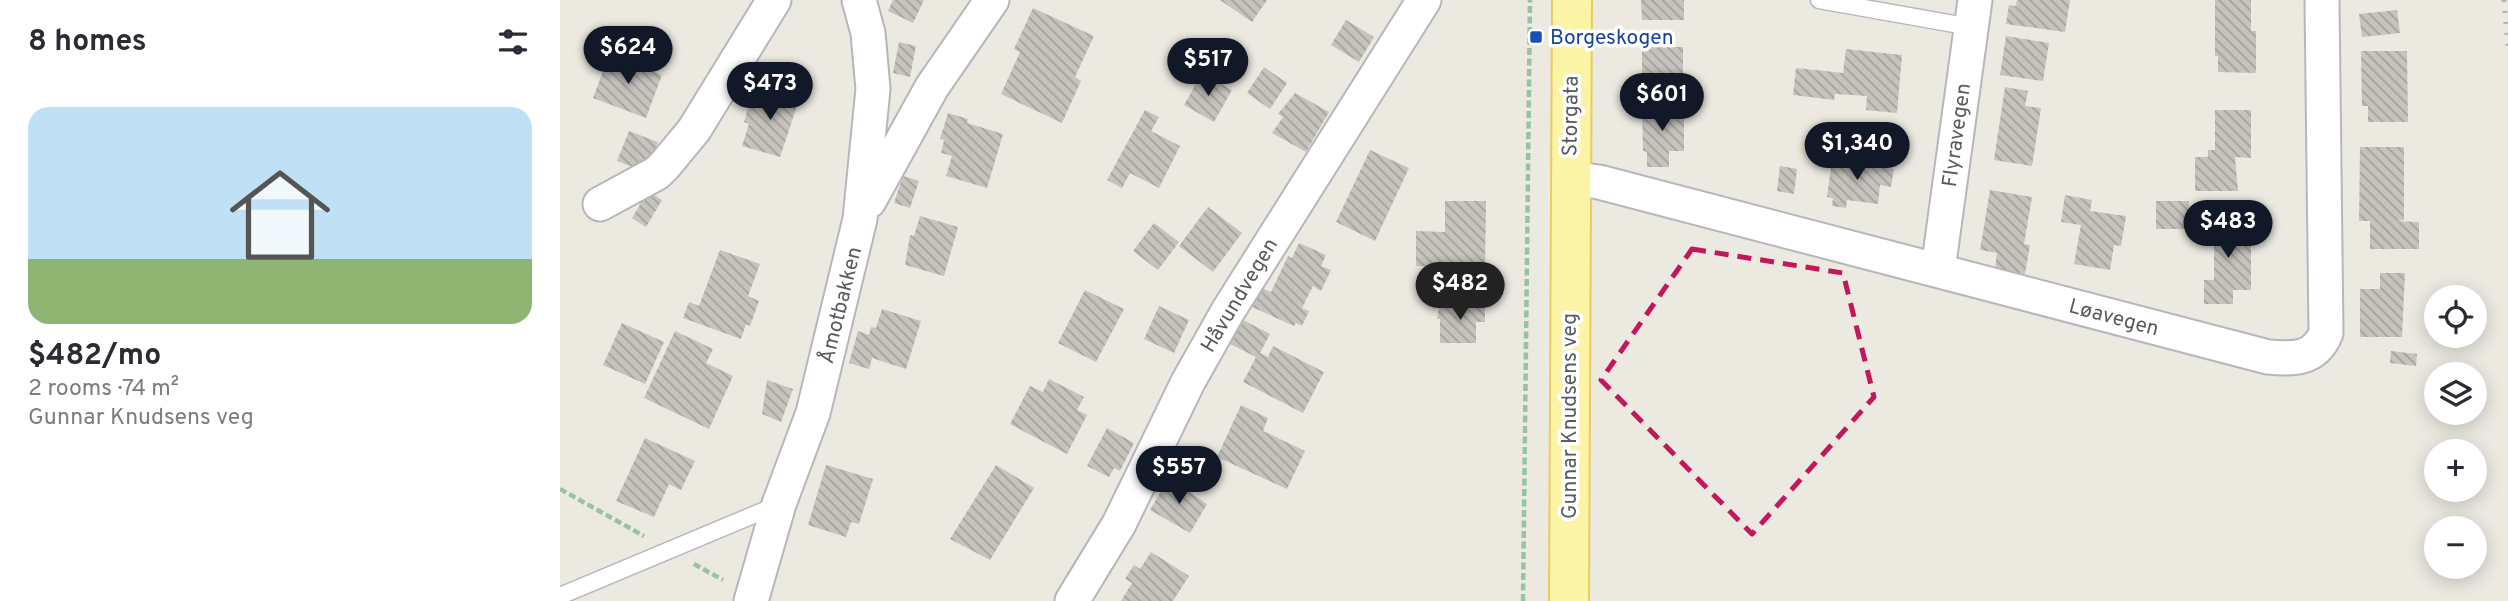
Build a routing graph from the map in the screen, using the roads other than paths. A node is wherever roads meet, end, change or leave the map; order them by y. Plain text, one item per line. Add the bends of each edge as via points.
1 (774, 0) edge
2 (859, 0) edge
3 (992, 0) edge
4 (1424, 0) edge
5 (1572, 0) edge
6 (1819, 0) edge
7 (2322, 0) edge
8 (1973, 14) edge
9 (1569, 178) junction
10 (600, 204) dead end
11 (860, 219) junction
12 (1570, 232) joint
13 (1938, 270) junction
14 (779, 504) junction
15 (560, 596) edge
16 (751, 601) edge
17 (1072, 601) edge
18 (1569, 601) edge

1 - 10 street via 694,130 665,165
2 - 11 street, Åmotbakken via 868,33 873,89
3 - 11 street via 903,134
4 - 17 street, Håvundvegen via 1228,311 1119,524
5 - 9 main road, Storgata
6 - 8 lane
7 - 13 street, Løavegen via 2326,333 2320,346 2299,359 2268,357
8 - 13 street, Flyravegen
9 - 12 main road, Storgata
9 - 13 street, Løavegen via 1600,182
11 - 14 street, Åmotbakken via 813,412
12 - 18 main road, Gunnar Knudsens veg
14 - 15 lane
14 - 16 street, Åmotbakken

